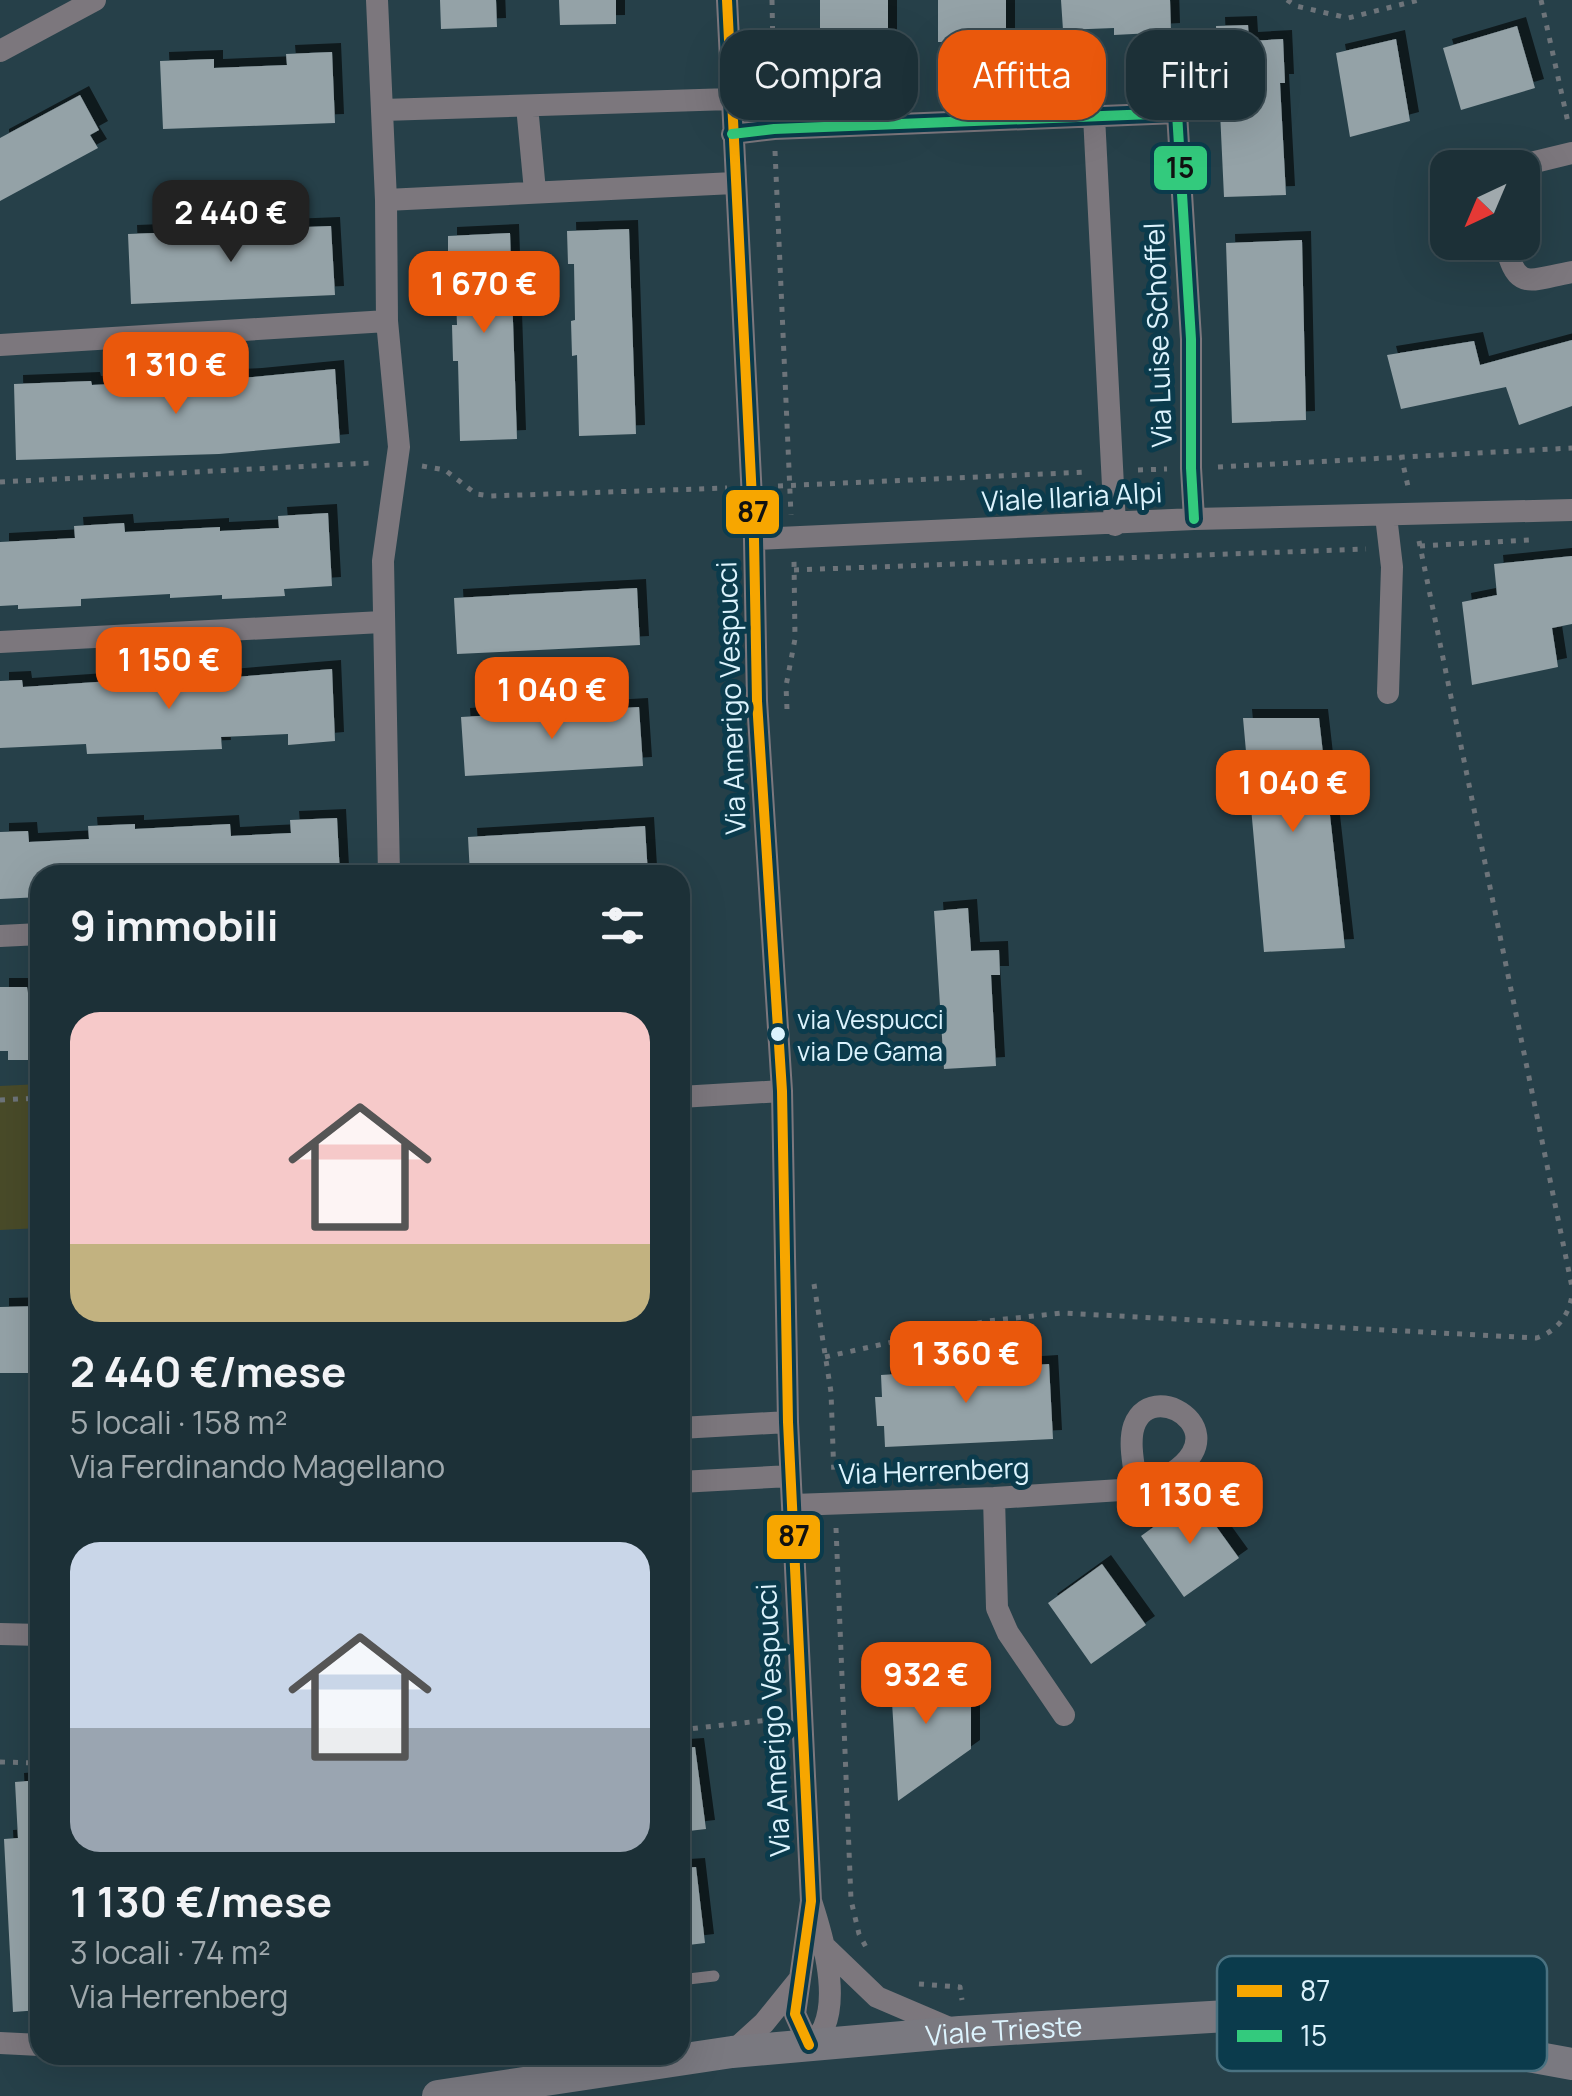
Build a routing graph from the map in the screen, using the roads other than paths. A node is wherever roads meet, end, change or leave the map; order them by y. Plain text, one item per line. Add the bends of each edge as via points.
1 (95, 0) edge
2 (377, 0) edge
3 (726, 0) edge
4 (728, 30) edge
5 (0, 51) edge
6 (720, 99) edge
7 (527, 106) junction
8 (383, 110) junction
9 (1106, 116) edge
10 (732, 120) edge
11 (996, 120) edge
12 (1094, 120) edge
13 (732, 134) junction
14 (1572, 153) edge
15 (1540, 161) edge
16 (734, 183) junction
17 (535, 191) junction
18 (386, 200) junction
19 (1510, 260) edge
20 (1572, 272) edge
21 (387, 321) junction
22 (0, 345) edge
23 (1572, 510) edge
24 (1386, 516) junction
25 (1194, 520) junction
26 (1114, 525) junction
27 (754, 539) junction
28 (382, 622) junction
29 (0, 642) edge
30 (1388, 693) dead end
31 (389, 865) edge
32 (30, 934) edge
33 (0, 936) edge
34 (782, 1091) junction
35 (690, 1096) edge
36 (788, 1422) junction
37 (690, 1427) edge
38 (790, 1476) junction
39 (690, 1481) edge
40 (1137, 1489) dead end
41 (994, 1498) junction
42 (793, 1505) junction
43 (0, 1634) edge
44 (30, 1635) edge
45 (1064, 1715) dead end
46 (811, 1902) junction
47 (826, 1948) junction
48 (714, 1976) dead end
49 (800, 1978) junction
50 (690, 1979) edge
51 (1217, 2017) edge
52 (964, 2032) junction
53 (0, 2043) edge
54 (30, 2044) edge
55 (809, 2046) junction
56 (732, 2052) junction
57 (690, 2058) edge
58 (1547, 2059) edge
59 (1572, 2064) edge
60 (645, 2065) edge
61 (438, 2096) edge

1 - 5 street
2 - 8 street
3 - 4 street, Via Amerigo Vespucci
6 - 7 street
7 - 8 street
7 - 17 street
8 - 18 street
9 - 25 street, Via Luise Schoffel via 1177,113
10 - 13 street, Via Amerigo Vespucci
11 - 13 street, Via Luise Schoffel
12 - 26 street, Via Luise Schoffel
13 - 16 street, Via Amerigo Vespucci
14 - 15 street
16 - 17 street
16 - 27 street, Via Amerigo Vespucci
17 - 18 street
18 - 21 street
19 - 20 street via 1512,272 1528,280
21 - 22 street
21 - 28 street via 399,447 382,562
23 - 24 street, Viale Ilaria Alpi
24 - 25 street, Viale Ilaria Alpi
24 - 30 street via 1392,566
25 - 26 street, Viale Ilaria Alpi
26 - 27 street, Viale Ilaria Alpi
27 - 34 street, Via Amerigo Vespucci via 756,701
28 - 29 street
28 - 31 street
32 - 33 street
34 - 35 street
34 - 36 street, Via Amerigo Vespucci
36 - 37 street
36 - 38 street, Via Amerigo Vespucci
38 - 39 street
38 - 42 street, Via Amerigo Vespucci
40 - 41 street, Via Herrenberg
41 - 42 street, Via Herrenberg
41 - 45 street via 997,1608
42 - 46 street, Via Amerigo Vespucci
43 - 44 street
46 - 47 street, Via Amerigo Vespucci
46 - 49 street, Via Amerigo Vespucci
47 - 52 street, Via Amerigo Vespucci via 877,1997
47 - 55 street, Via Amerigo Vespucci via 828,2006 824,2029
48 - 50 lane
49 - 55 street, Via Amerigo Vespucci via 796,2014
49 - 56 street
51 - 52 main road, Viale Trieste
52 - 55 main road, Viale Trieste
53 - 54 street
55 - 56 main road, Viale Trieste
56 - 57 main road, Viale Trieste
58 - 59 main road, Viale Trieste
60 - 61 main road, Viale Trieste

